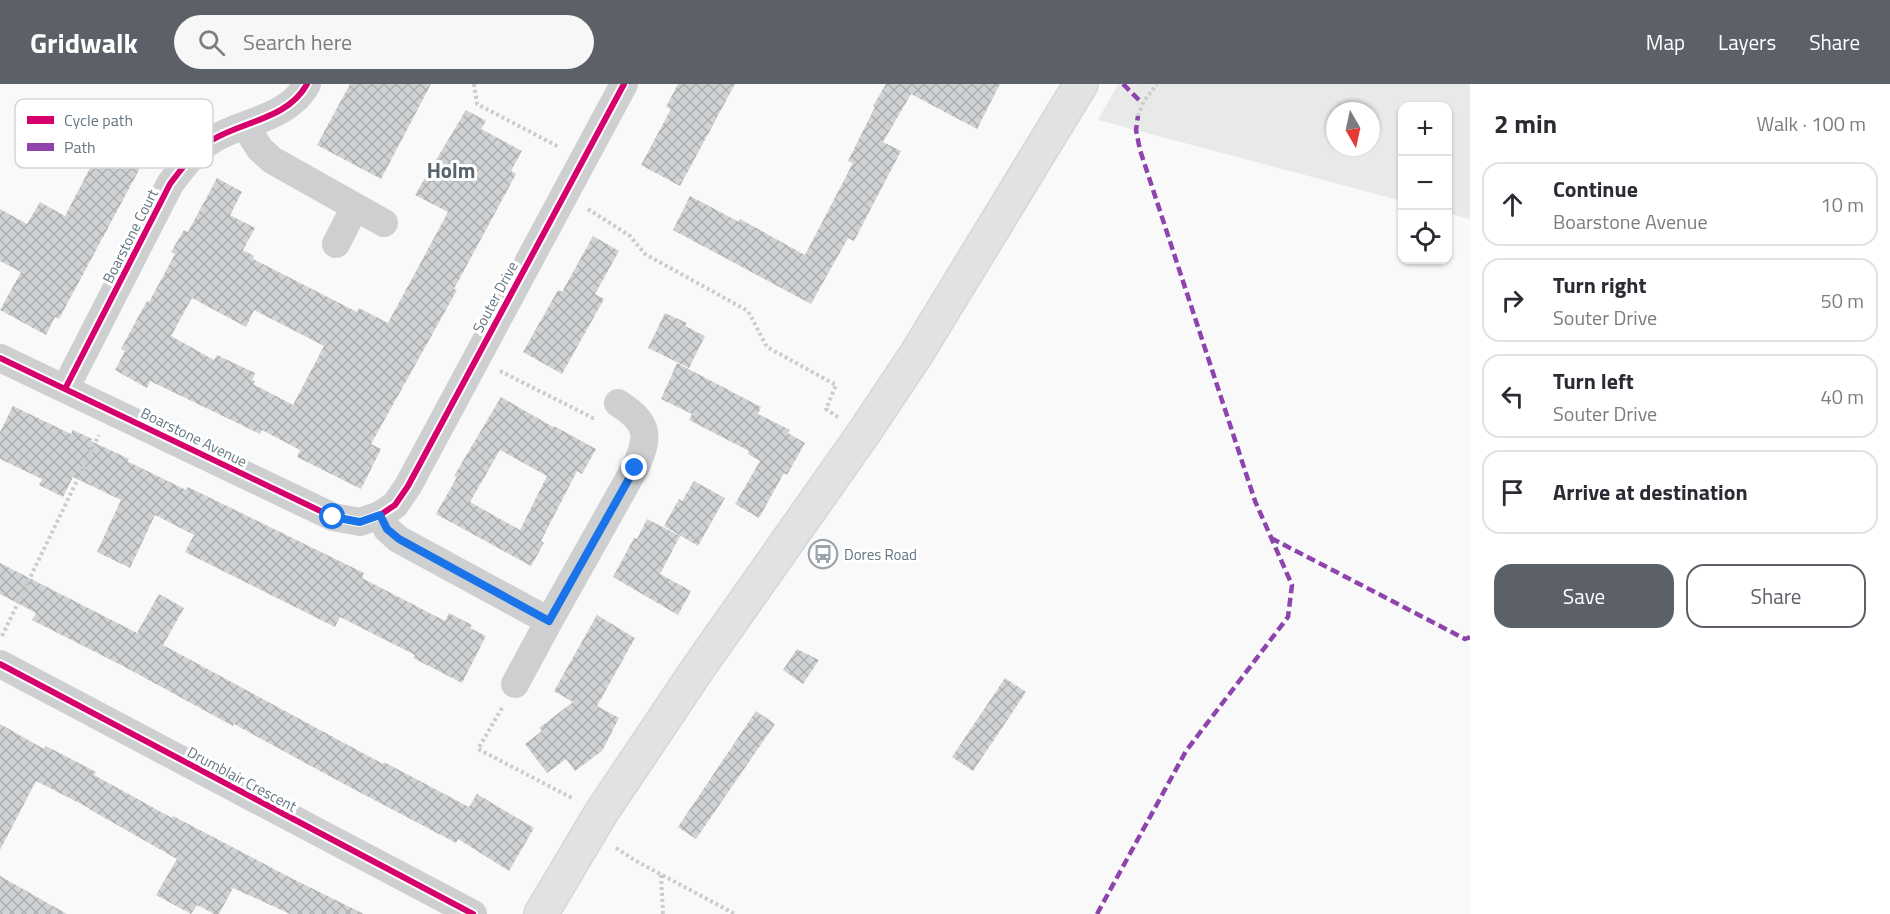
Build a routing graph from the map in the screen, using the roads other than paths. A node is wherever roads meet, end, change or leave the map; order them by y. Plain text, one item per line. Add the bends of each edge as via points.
1 (307, 84) edge
2 (624, 84) edge
3 (1081, 84) edge
4 (244, 126) junction
5 (213, 140) edge
6 (182, 168) edge
7 (355, 207) junction
8 (384, 223) dead end
9 (336, 244) dead end
10 (0, 358) edge
11 (65, 389) junction
12 (618, 403) road end
13 (380, 515) junction
14 (549, 621) junction
15 (0, 664) edge
16 (515, 684) road end
17 (473, 914) edge
18 (541, 914) edge

1 - 4 street, Boarstone Court via 292,102 274,114
2 - 13 street, Souter Drive via 408,486 395,505
3 - 18 main road via 917,353 699,667 595,823
4 - 5 street, Boarstone Court
4 - 7 street via 272,160
6 - 11 street, Boarstone Court via 170,184
7 - 8 street
7 - 9 street
10 - 11 street, Boarstone Avenue
11 - 13 street, Boarstone Avenue via 333,517 360,522
12 - 14 street via 633,413 644,428 645,447
13 - 14 street via 387,529 399,539
14 - 16 street
15 - 17 street, Drumblair Crescent

